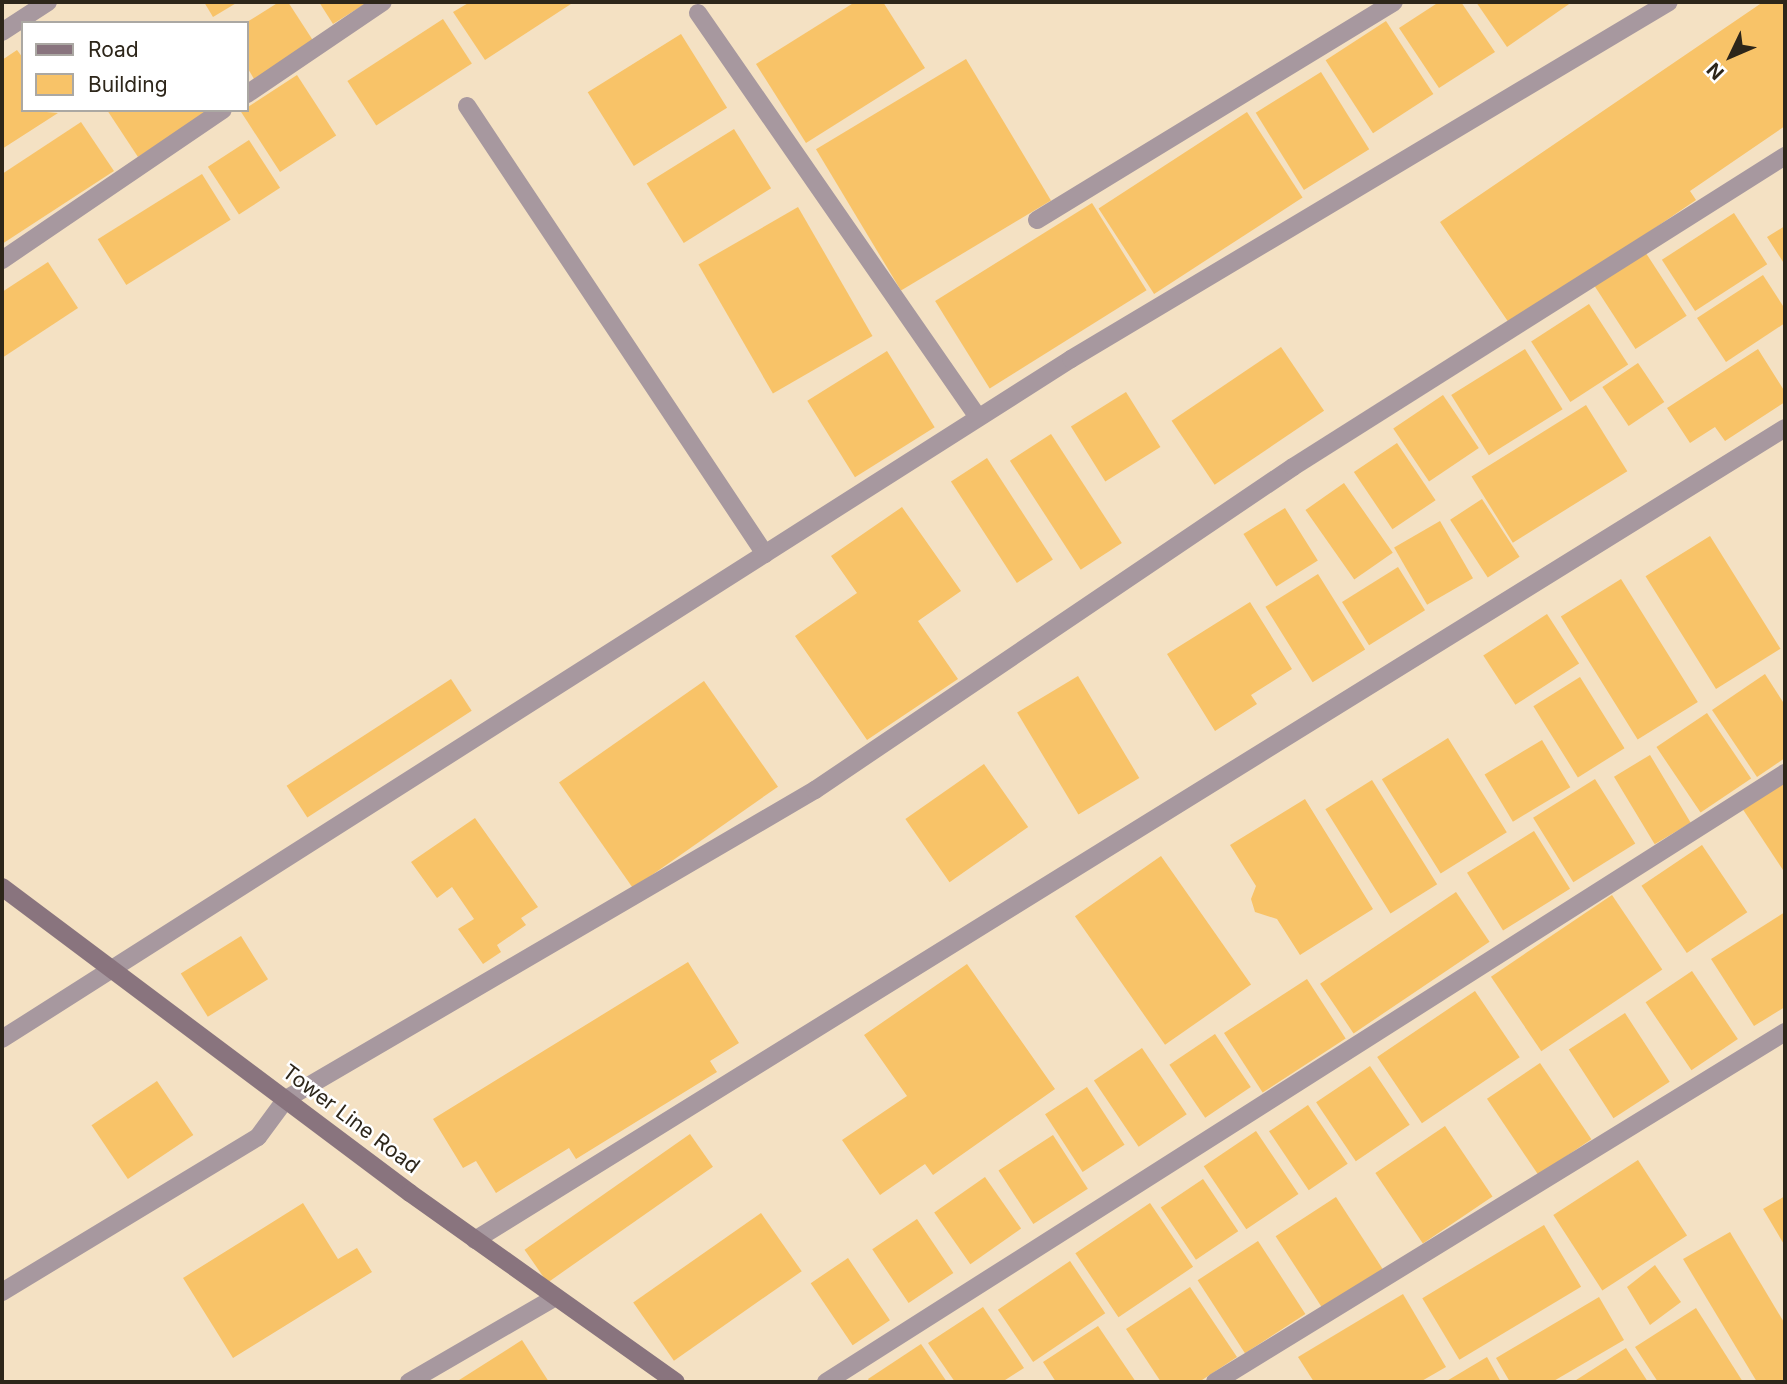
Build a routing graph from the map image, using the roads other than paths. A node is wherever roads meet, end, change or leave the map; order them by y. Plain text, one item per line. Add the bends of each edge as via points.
1 (48, 2) edge
2 (383, 2) edge
3 (1394, 2) edge
4 (1669, 2) edge
5 (698, 13) dead end
6 (2, 32) edge
7 (248, 93) edge
8 (467, 106) dead end
9 (220, 112) edge
10 (1785, 156) edge
11 (1037, 220) dead end
12 (2, 260) edge
13 (978, 418) junction
14 (1785, 428) edge
15 (765, 554) junction
16 (1785, 773) edge
17 (2, 887) edge
18 (111, 969) junction
19 (1785, 1031) edge
20 (2, 1040) edge
21 (286, 1099) junction
22 (475, 1240) junction
23 (2, 1292) edge
24 (554, 1298) junction
25 (410, 1382) edge
26 (676, 1382) edge
27 (827, 1382) edge
28 (1215, 1382) edge

1 - 6 street
2 - 7 street
3 - 11 street
4 - 13 street
5 - 13 street
8 - 15 street
9 - 12 street
10 - 21 street via 1293,467 815,790
13 - 15 street
14 - 22 street
15 - 18 street
16 - 27 street
17 - 18 street, Tower Line Road
18 - 20 street
18 - 21 street, Tower Line Road
19 - 28 street
21 - 22 street, Tower Line Road
21 - 23 street via 258,1137
22 - 24 street, Tower Line Road
24 - 25 street
24 - 26 street, Tower Line Road

